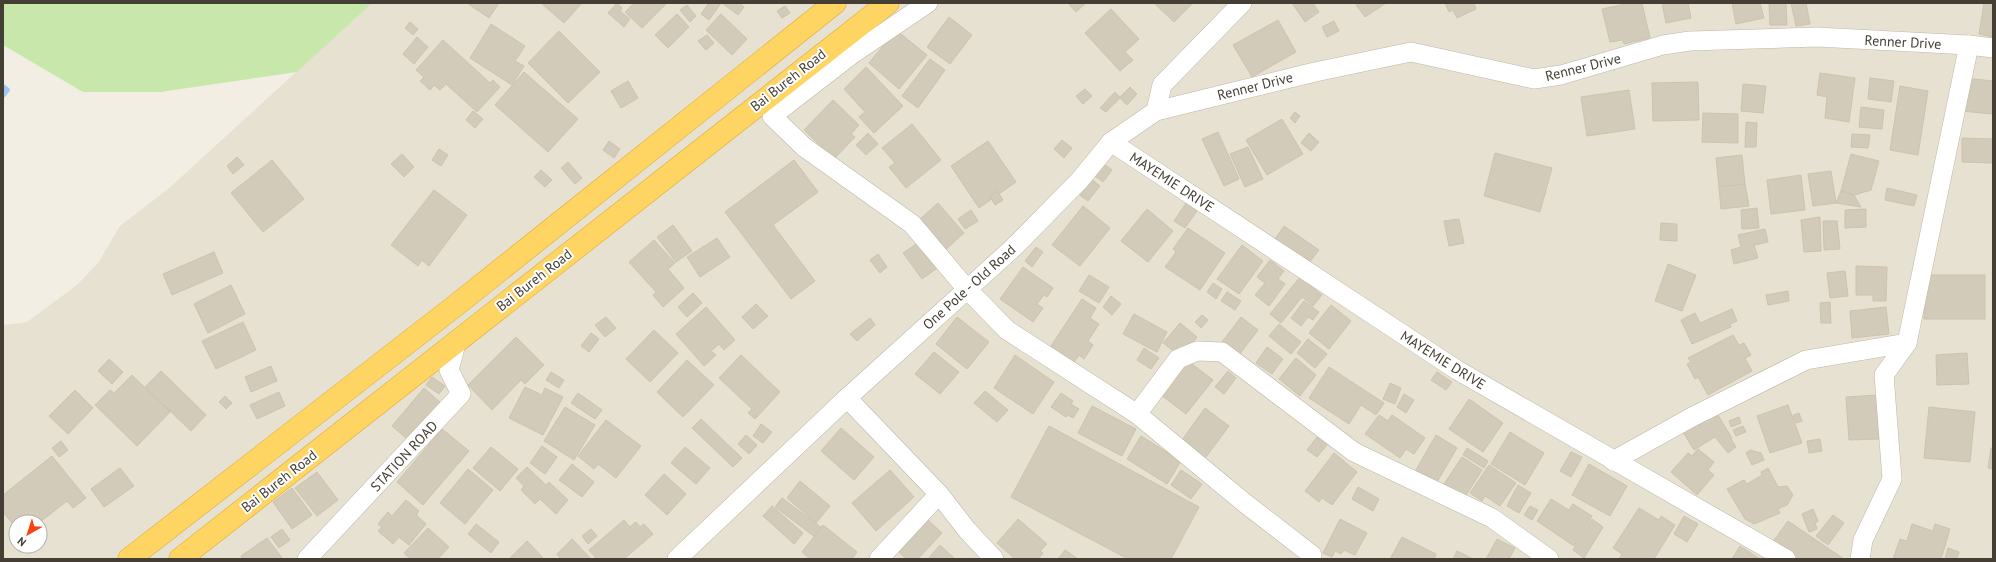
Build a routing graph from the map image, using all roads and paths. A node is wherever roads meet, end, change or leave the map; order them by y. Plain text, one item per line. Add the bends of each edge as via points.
1 (835, 3) edge
2 (888, 3) edge
3 (928, 3) edge
4 (1242, 3) edge
5 (1969, 45) junction
6 (1993, 48) edge
7 (1156, 111) junction
8 (1110, 142) junction
9 (966, 288) junction
10 (457, 340) junction
11 (1907, 343) junction
12 (847, 398) junction
13 (1137, 414) junction
14 (1613, 461) junction
15 (939, 494) junction
16 (1312, 555) dead end
17 (129, 559) edge
18 (180, 559) edge
19 (307, 559) edge
20 (677, 559) edge
21 (879, 559) edge
22 (994, 559) edge
23 (1549, 559) edge
24 (1786, 559) edge
25 (1860, 559) edge

1 - 17 highway, Bai Bureh Road via 461,301
2 - 10 highway, Bai Bureh Road
3 - 9 street via 851,55 772,116 804,147 912,224
4 - 7 street via 1162,85
5 - 6 street, Renner Drive
5 - 7 street, Renner Drive via 1817,37 1690,41 1662,45 1561,75 1534,79 1411,52 1315,72
5 - 11 street
7 - 8 street, One Pole - Old Road
8 - 9 street, One Pole - Old Road via 1059,202 1014,247
8 - 14 street, MAYEMIE DRIVE via 1457,370
9 - 12 street, One Pole - Old Road
9 - 13 street via 1007,330
10 - 18 highway, Bai Bureh Road
10 - 19 street, STATION ROAD via 450,370 461,394
11 - 14 street via 1806,360 1692,417
11 - 25 street via 1884,375 1892,479 1863,540
12 - 15 street
12 - 20 street, One Pole - Old Road
13 - 16 street
13 - 23 street via 1178,359 1197,351 1222,352 1354,452 1492,518
14 - 24 street, MAYEMIE DRIVE
15 - 21 street
15 - 22 street

